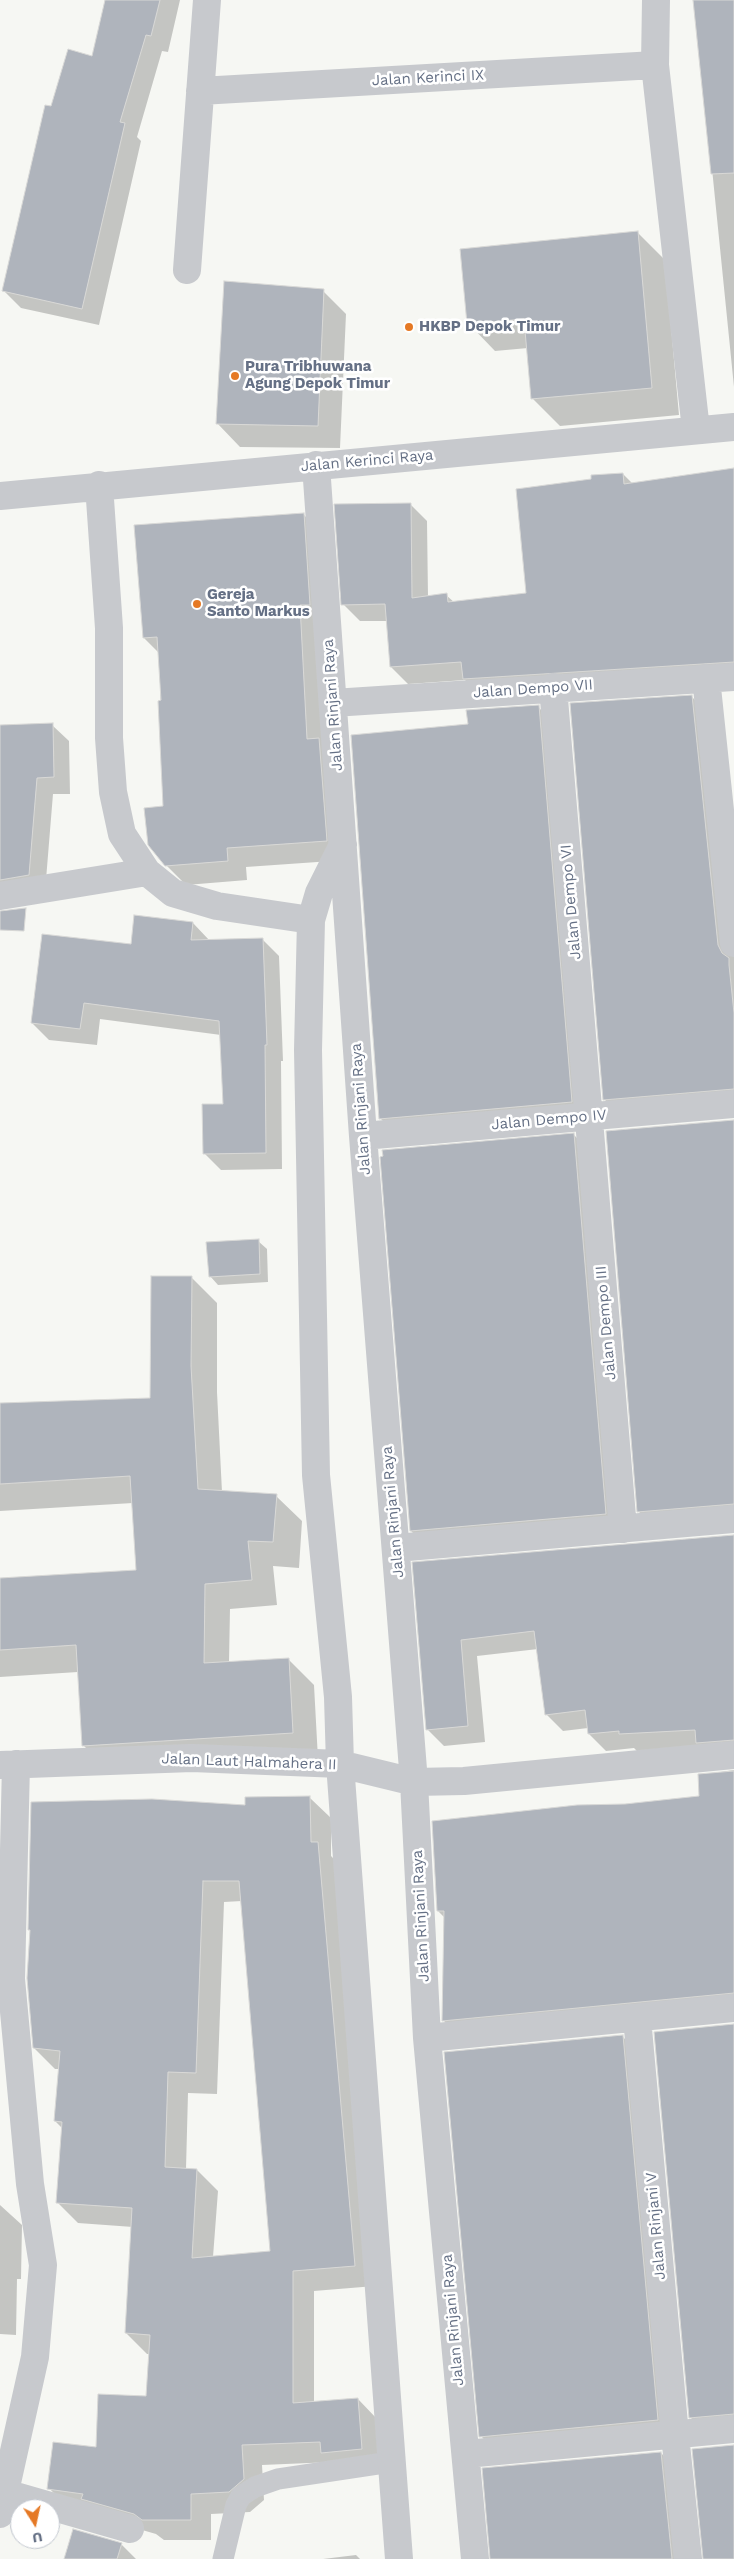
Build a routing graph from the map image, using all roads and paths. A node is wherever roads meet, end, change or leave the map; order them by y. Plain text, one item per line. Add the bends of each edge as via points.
1 (206, 0) edge
2 (656, 0) edge
3 (655, 66) junction
4 (200, 91) junction
5 (187, 270) dead end
6 (734, 427) edge
7 (696, 430) junction
8 (316, 465) junction
9 (99, 485) junction
10 (0, 496) edge
11 (734, 676) edge
12 (706, 678) junction
13 (553, 687) junction
14 (333, 703) junction
15 (729, 843) edge
16 (343, 845) junction
17 (147, 872) junction
18 (0, 896) edge
19 (311, 920) junction
20 (734, 943) edge
21 (734, 1104) edge
22 (589, 1116) junction
23 (363, 1136) junction
24 (734, 1519) edge
25 (623, 1529) junction
26 (396, 1548) junction
27 (734, 1755) edge
28 (8, 1764) edge
29 (340, 1764) junction
30 (414, 1782) junction
31 (734, 2008) edge
32 (637, 2018) junction
33 (426, 2038) junction
34 (734, 2429) edge
35 (675, 2435) junction
36 (466, 2454) junction
37 (391, 2462) junction
38 (3, 2503) edge
39 (130, 2529) dead end
40 (223, 2559) edge
41 (399, 2559) edge
42 (475, 2559) edge
43 (688, 2559) edge

1 - 4 street
2 - 3 street
3 - 4 street, Jalan Kerinci IX
3 - 7 street
4 - 5 street
6 - 7 street, Jalan Kerinci Raya
7 - 8 street, Jalan Kerinci Raya
8 - 9 street, Jalan Kerinci Raya
8 - 14 street, Jalan Rinjani Raya
9 - 10 street, Jalan Kerinci Raya
9 - 17 street via 109,628 109,738 113,792 122,834
11 - 12 street, Jalan Dempo VII
12 - 13 street, Jalan Dempo VII
12 - 15 street
13 - 14 street, Jalan Dempo VII
13 - 22 street, Jalan Dempo VI
14 - 16 street, Jalan Rinjani Raya
15 - 20 street
16 - 19 street via 319,893
16 - 23 street, Jalan Rinjani Raya
17 - 18 street
17 - 19 street via 173,893 217,906
19 - 29 street via 308,1050 316,1474 338,1697
21 - 22 street, Jalan Dempo IV
22 - 23 street, Jalan Dempo IV
22 - 25 street, Jalan Dempo III
23 - 26 street, Jalan Rinjani Raya
24 - 25 street
25 - 26 street
26 - 30 street, Jalan Rinjani Raya
27 - 30 street, Jalan Laut Halmahera II via 464,1781
28 - 29 street, Jalan Laut Halmahera II via 192,1758
28 - 38 street via 11,1979 30,2184 43,2265 35,2357
29 - 30 street, Jalan Laut Halmahera II
29 - 37 street
30 - 33 street, Jalan Rinjani Raya
31 - 32 street
32 - 33 street
32 - 35 street, Jalan Rinjani V
33 - 36 street, Jalan Rinjani Raya
34 - 35 street
35 - 36 street
35 - 43 street, Jalan Rinjani V
36 - 42 street, Jalan Rinjani Raya
37 - 40 lane via 278,2479 255,2487 236,2505
37 - 41 street
38 - 39 street

